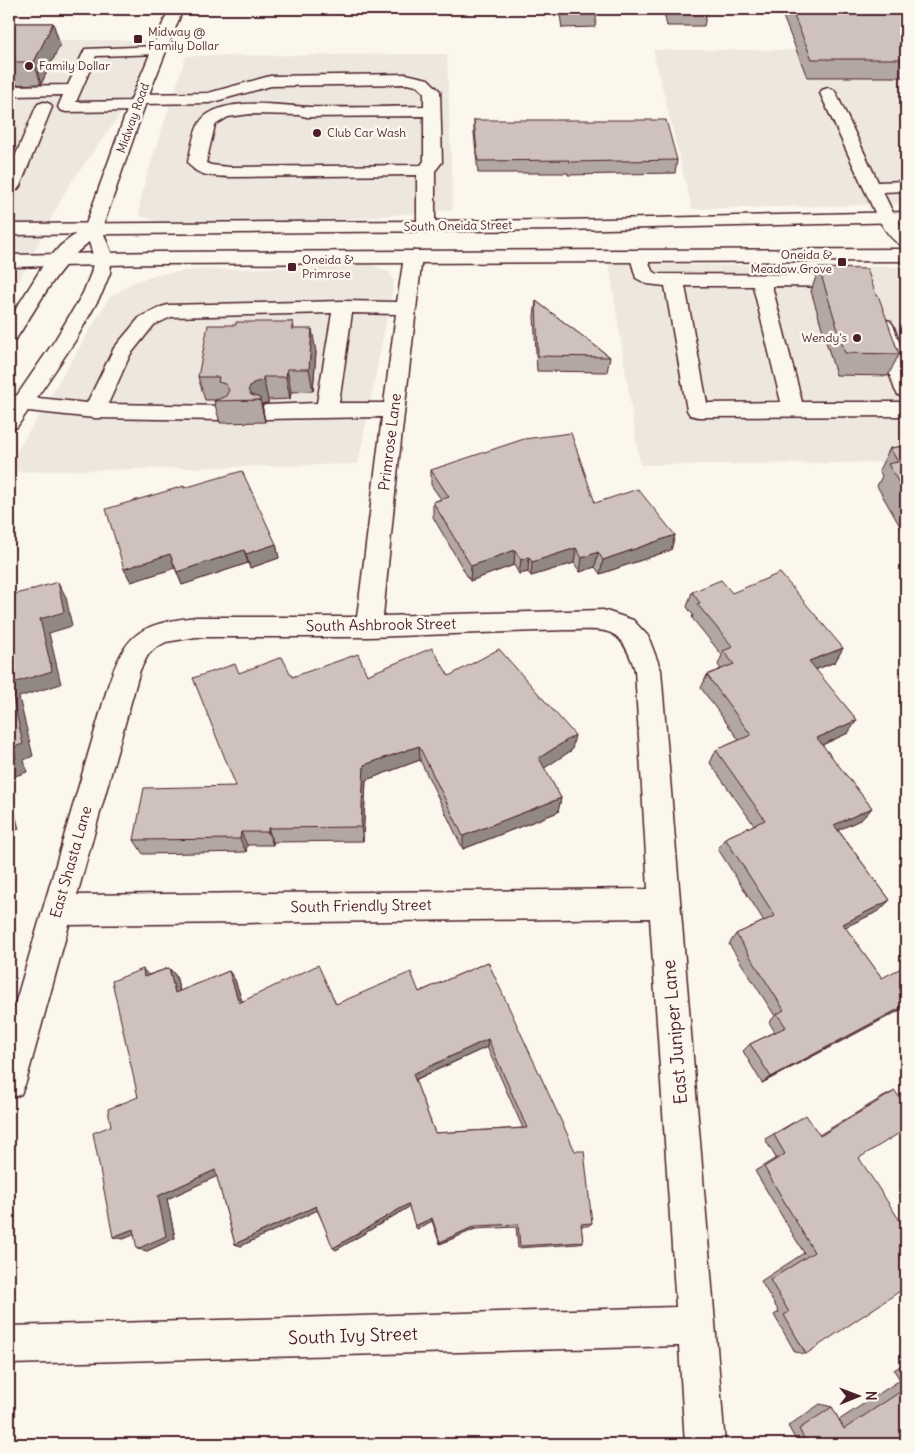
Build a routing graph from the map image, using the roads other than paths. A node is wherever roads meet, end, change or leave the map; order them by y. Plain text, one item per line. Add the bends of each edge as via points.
1 (176, 9) edge
2 (158, 52) junction
3 (73, 90) junction
4 (828, 92) dead end
5 (9, 93) edge
6 (138, 103) junction
7 (18, 107) edge
8 (44, 107) junction
9 (66, 107) junction
10 (432, 111) junction
11 (426, 170) junction
12 (9, 186) edge
13 (906, 186) edge
14 (872, 187) junction
15 (886, 217) junction
16 (906, 217) edge
17 (426, 227) junction
18 (93, 229) junction
19 (9, 230) edge
20 (906, 241) edge
21 (906, 255) edge
22 (412, 257) junction
23 (639, 257) junction
24 (103, 258) junction
25 (58, 260) junction
26 (9, 261) edge
27 (674, 280) junction
28 (761, 280) junction
29 (343, 307) junction
30 (406, 308) junction
31 (9, 335) edge
32 (906, 390) edge
33 (16, 402) edge
34 (906, 409) edge
35 (327, 410) junction
36 (394, 410) junction
37 (793, 410) junction
38 (94, 411) junction
39 (266, 412) dead end
40 (222, 413) edge
41 (9, 422) edge
42 (369, 627) junction
43 (624, 627) joint
44 (140, 644) joint
45 (664, 902) junction
46 (58, 910) junction
47 (9, 1082) edge
48 (697, 1326) junction
49 (9, 1345) edge
50 (705, 1444) edge

1 - 2 main road, Midway Road
2 - 3 main road via 90,52
2 - 6 main road, Midway Road
3 - 5 main road
3 - 9 main road
4 - 14 main road
6 - 9 main road
6 - 10 main road via 209,98 280,80 406,80 422,82 430,88
6 - 18 main road, Midway Road
7 - 8 main road
8 - 9 main road
8 - 12 main road
10 - 11 main road via 433,162
10 - 11 main road via 222,112 207,123 197,162 207,170 229,172
11 - 17 main road
13 - 14 main road
14 - 15 main road
15 - 16 main road, South Oneida Street
15 - 17 main road, South Oneida Street
15 - 20 main road
17 - 18 main road, South Oneida Street
18 - 19 main road, South Oneida Street
18 - 24 main road
18 - 25 main road
21 - 23 main road
22 - 23 main road
22 - 24 main road
22 - 30 main road, Primrose Lane
23 - 27 main road via 643,274 654,280
24 - 25 main road
24 - 33 main road via 96,288 45,373
25 - 26 main road
25 - 31 main road
27 - 28 main road
27 - 37 main road via 698,410
28 - 32 main road via 868,281
28 - 37 main road
29 - 30 main road
29 - 35 main road
29 - 38 main road via 168,311 147,321 121,353
30 - 36 main road, Primrose Lane
33 - 38 main road
33 - 41 main road
34 - 37 main road
35 - 36 main road
35 - 39 main road
36 - 42 main road, Primrose Lane
38 - 40 main road
42 - 43 main road, South Ashbrook Street via 603,620
42 - 44 main road, South Ashbrook Street via 196,627 169,630 150,636
43 - 45 main road, East Juniper Lane via 639,643 648,670
44 - 46 main road, East Shasta Lane via 132,654 124,676
45 - 46 main road, South Friendly Street
45 - 48 main road, East Juniper Lane
46 - 47 main road, East Shasta Lane
48 - 49 main road, South Ivy Street
48 - 50 main road, East Juniper Lane

